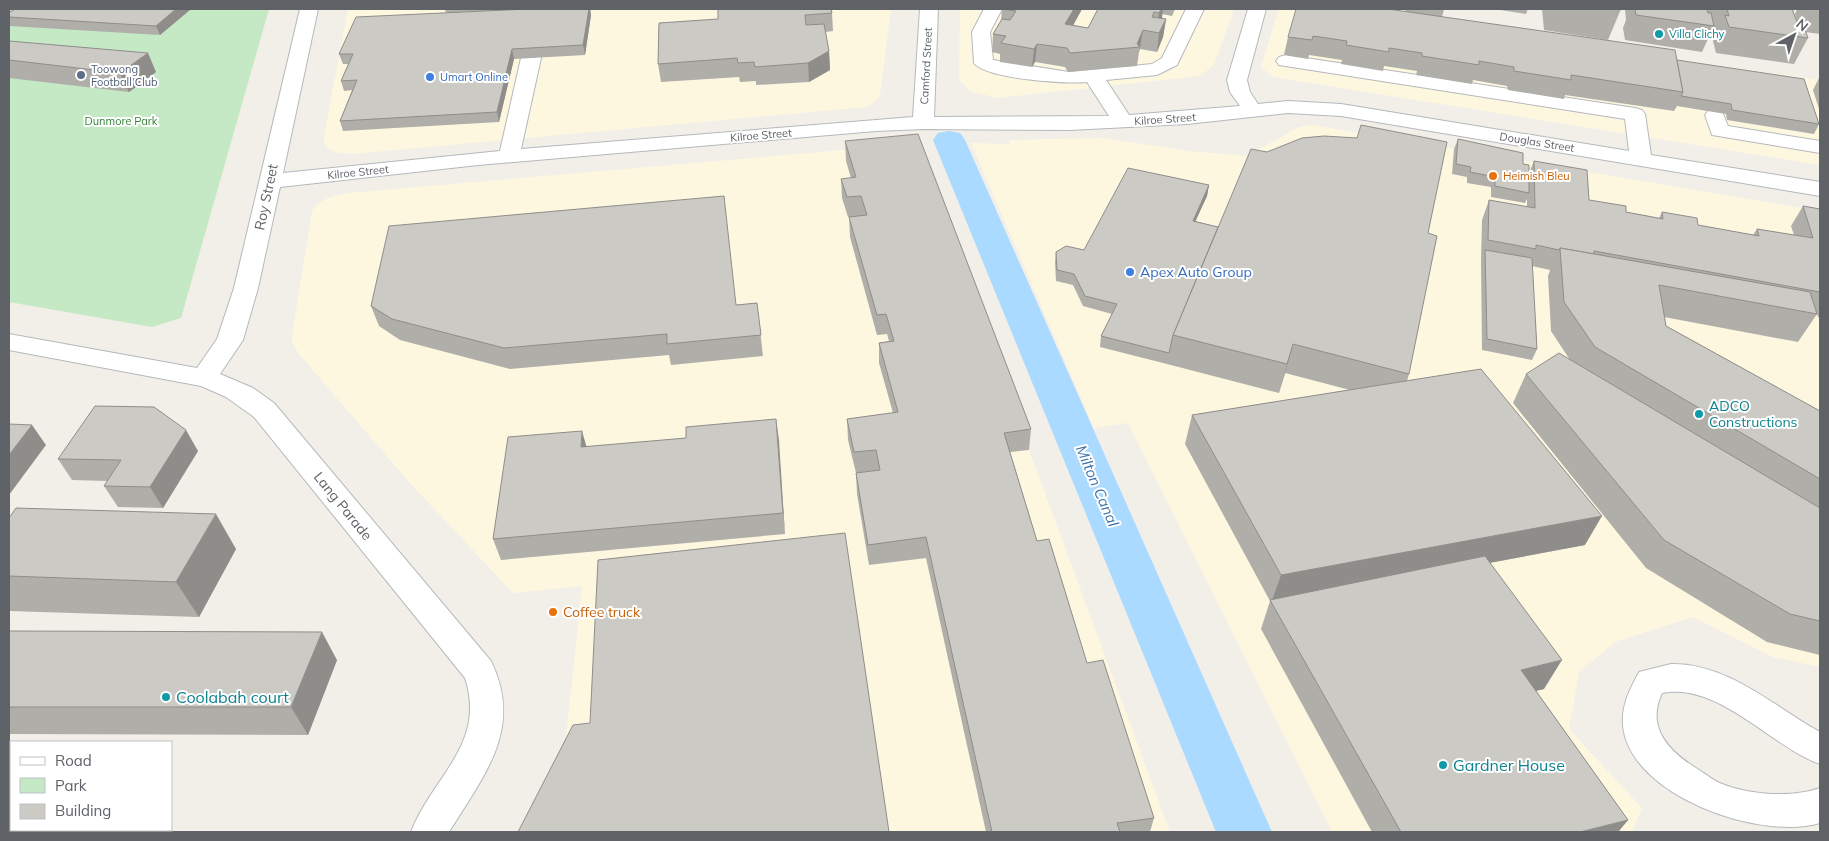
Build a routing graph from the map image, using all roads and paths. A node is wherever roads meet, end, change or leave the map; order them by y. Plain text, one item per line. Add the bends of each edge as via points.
1 (309, 9) edge
2 (929, 9) edge
3 (993, 9) edge
4 (1195, 9) edge
5 (1256, 9) edge
6 (531, 58) edge
7 (1286, 61) dead end
8 (1340, 69) junction
9 (1094, 76) junction
10 (1488, 92) junction
11 (1329, 109) junction
12 (1253, 111) junction
13 (1715, 114) dead end
14 (1123, 122) junction
15 (923, 123) junction
16 (1488, 134) junction
17 (1759, 137) junction
18 (1820, 147) edge
19 (509, 157) junction
20 (1641, 159) junction
21 (1771, 180) junction
22 (270, 181) junction
23 (1820, 189) edge
24 (9, 342) edge
25 (204, 378) junction
26 (1820, 749) edge
27 (1820, 805) edge
28 (429, 832) edge

1 - 22 street, Roy Street
2 - 15 street, Camford Street
3 - 9 street via 981,32 984,63 988,66 1048,77
4 - 9 street via 1167,65
5 - 12 street via 1237,80 1240,92
6 - 19 street
7 - 8 street
8 - 10 street
8 - 11 street
9 - 14 street
10 - 16 street
10 - 20 street via 1635,114
11 - 12 street, Douglas Street via 1288,107
11 - 16 street, Douglas Street
12 - 14 street, Kilroe Street
13 - 17 street via 1719,132
14 - 15 street, Kilroe Street via 1034,125
15 - 19 street, Kilroe Street
16 - 20 street, Douglas Street
17 - 18 street
17 - 21 street
19 - 22 street, Kilroe Street
20 - 21 street, Douglas Street
21 - 23 street, Douglas Street
22 - 25 street, Roy Street via 246,288 232,333
24 - 25 street, Lang Parade
25 - 28 street, Lang Parade via 249,396 264,410 479,670 486,689 487,724 482,742
26 - 27 street via 1741,699 1705,683 1676,678 1651,682 1638,713 1643,740 1667,770 1714,798 1766,810 1814,810

